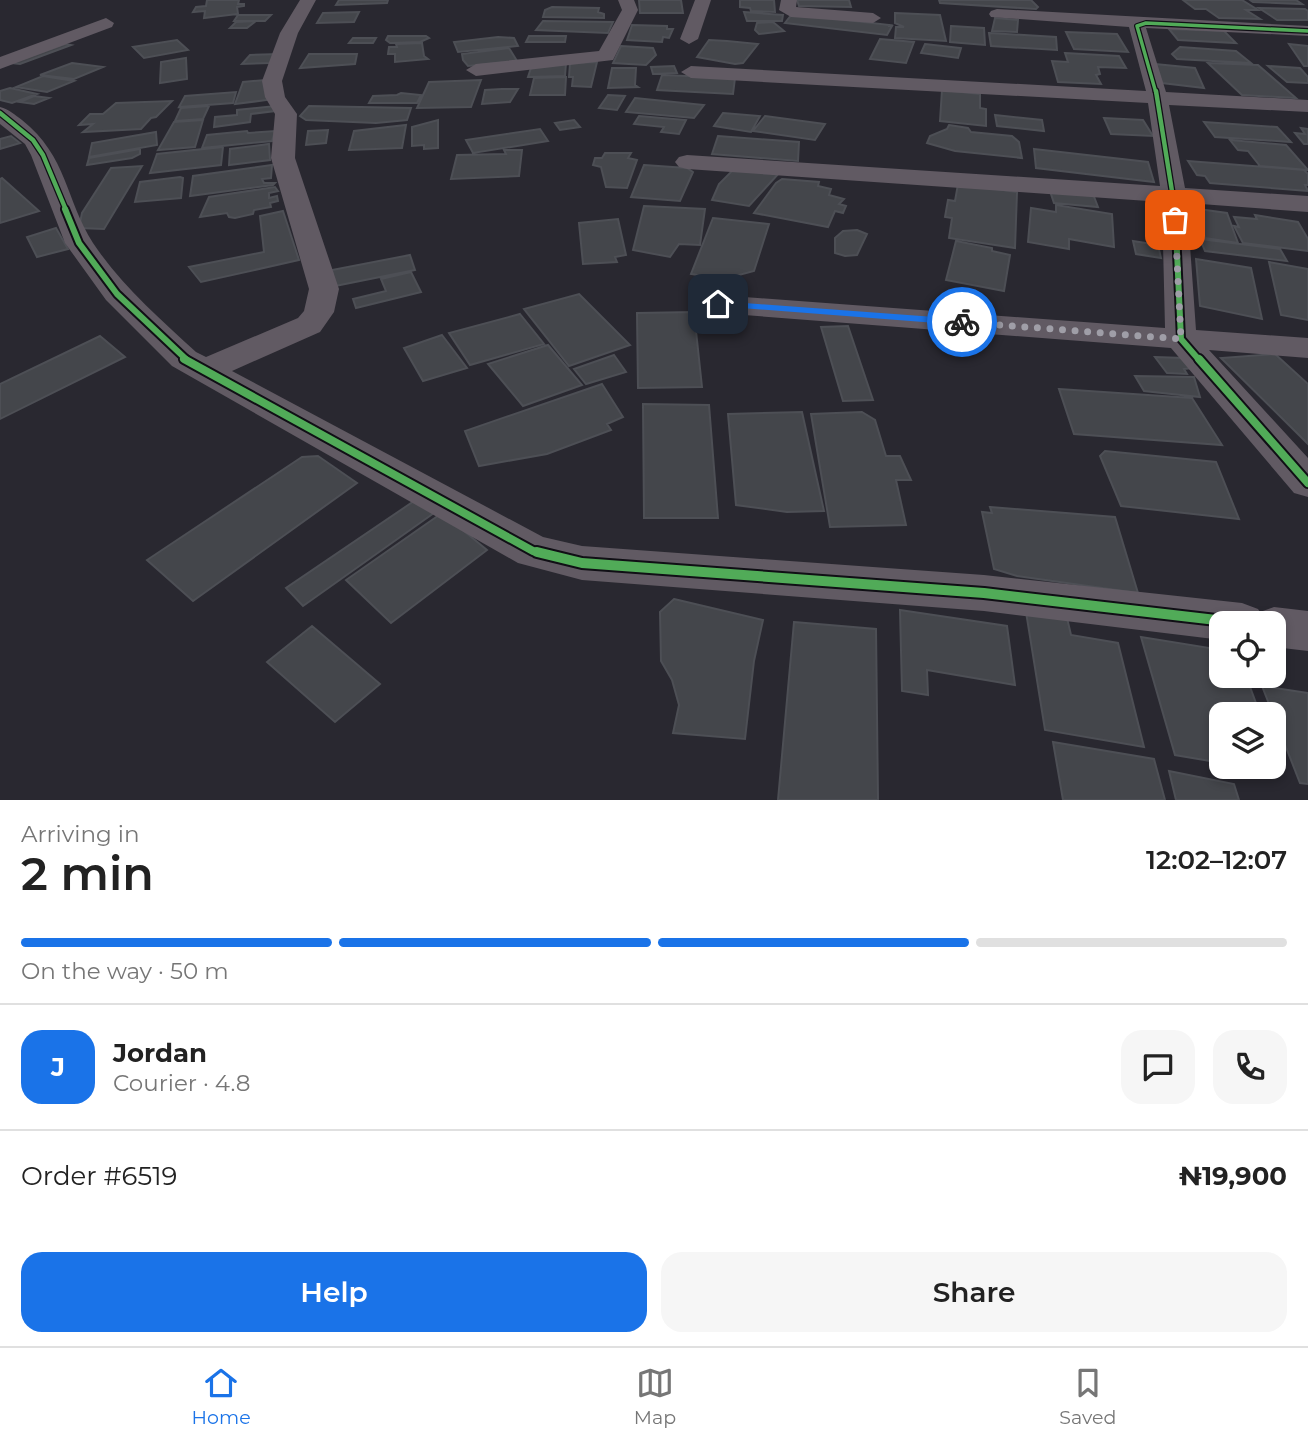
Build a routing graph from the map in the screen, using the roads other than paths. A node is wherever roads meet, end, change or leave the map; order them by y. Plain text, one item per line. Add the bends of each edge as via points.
1 (308, 0) edge
2 (626, 0) edge
3 (703, 0) edge
4 (789, 0) edge
5 (996, 14) dead end
6 (873, 18) dead end
7 (106, 23) dead end
8 (1146, 23) junction
9 (1308, 31) edge
10 (689, 39) dead end
11 (0, 63) edge
12 (476, 70) dead end
13 (691, 72) dead end
14 (1158, 99) junction
15 (1308, 106) edge
16 (0, 113) edge
17 (687, 162) dead end
18 (1174, 196) junction
19 (1308, 204) edge
20 (718, 304) dead end
21 (1181, 339) junction
22 (1308, 348) edge
23 (204, 371) junction
24 (1308, 483) edge
25 (1209, 619) edge
26 (1286, 628) edge
27 (1308, 631) edge

1 - 23 street via 289,33 272,81 286,114 283,158 324,289 319,312 309,325
2 - 12 street via 629,13 606,56
3 - 10 street
4 - 6 street via 787,10 791,12
5 - 8 street
7 - 11 street
8 - 9 street
8 - 14 street via 1137,26
13 - 14 street
14 - 15 street
14 - 18 street
16 - 23 street via 33,140 43,155 79,243 117,294 184,359
17 - 18 street
18 - 19 street
18 - 21 street
20 - 21 street
21 - 22 street
21 - 24 street
23 - 25 street via 533,551 556,559 984,593
26 - 27 street

